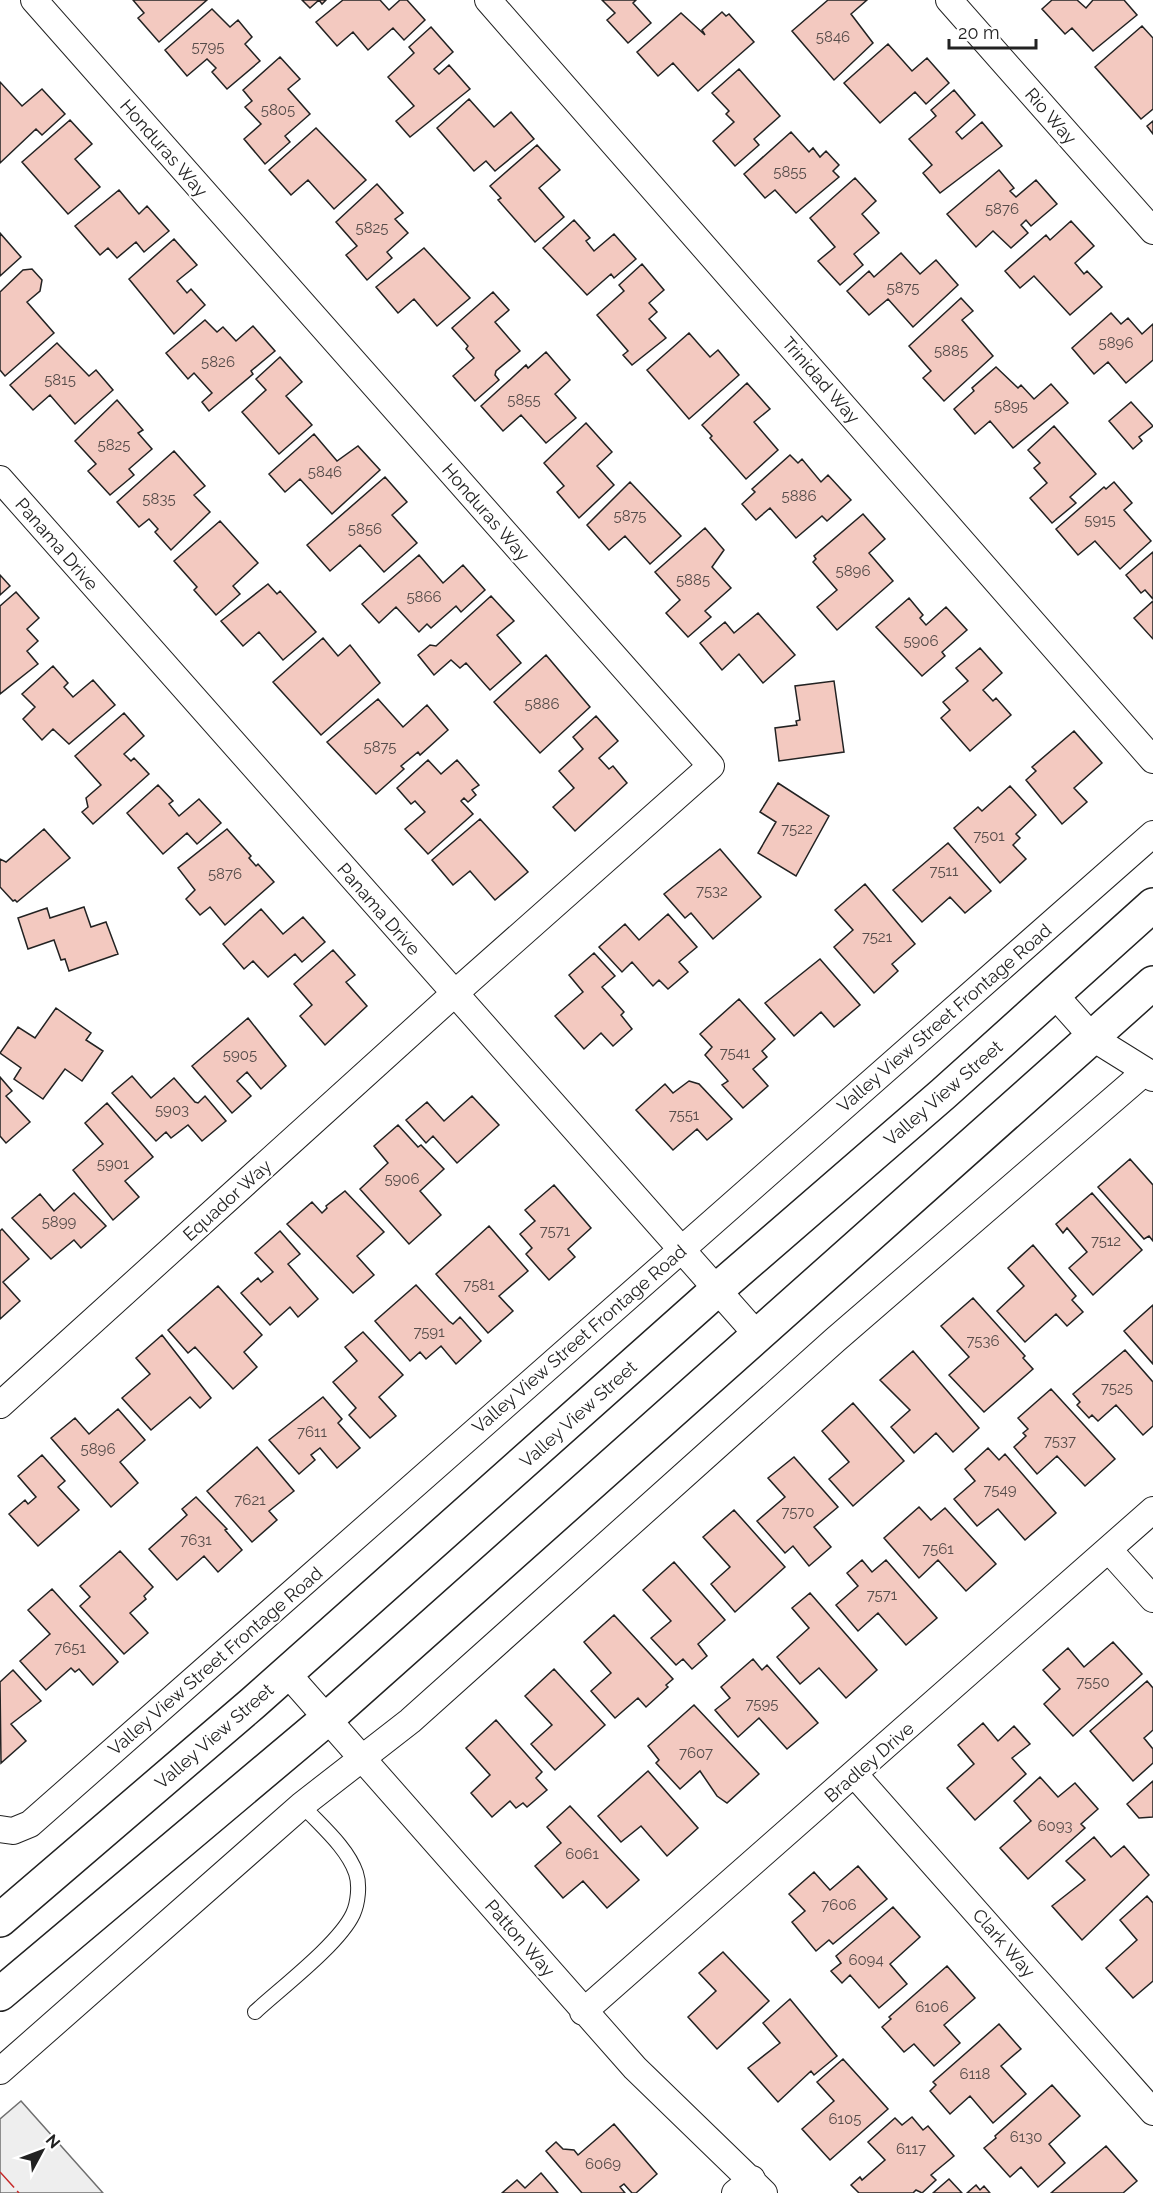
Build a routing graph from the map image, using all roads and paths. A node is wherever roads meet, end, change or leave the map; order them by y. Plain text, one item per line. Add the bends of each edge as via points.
1 (34, 0) edge
2 (488, 0) edge
3 (949, 0) edge
4 (1153, 231) edge
5 (0, 479) edge
6 (1153, 760) edge
7 (1153, 834) edge
8 (1153, 905) edge
9 (1153, 983) edge
10 (454, 994) junction
11 (1054, 994) junction
12 (1093, 1038) junction
13 (1150, 1074) edge
14 (681, 1249) junction
15 (718, 1288) junction
16 (759, 1336) junction
17 (0, 1405) edge
18 (1153, 1510) edge
19 (1109, 1550) junction
20 (1153, 1599) edge
21 (286, 1672) junction
22 (328, 1718) junction
23 (363, 1758) junction
24 (855, 1774) junction
25 (302, 1805) junction
26 (0, 1829) edge
27 (0, 1920) edge
28 (0, 1994) edge
29 (255, 2012) dead end
30 (583, 2012) junction
31 (0, 2071) edge
32 (1153, 2112) edge
33 (750, 2188) edge

1 - 10 street, Honduras Way via 711,766
2 - 6 street, Trinidad Way
3 - 4 street, Rio Way
5 - 10 street, Panama Drive
7 - 14 street, Valley View Street Frontage Road
8 - 11 main road, Valley View Street
9 - 12 main road
10 - 14 street, Panama Drive
10 - 17 street, Equador Way
11 - 12 street
11 - 15 main road, Valley View Street
12 - 13 street
12 - 16 main road
13 - 23 street via 836,1340 410,1721
14 - 15 street, Panama Drive
14 - 26 street, Valley View Street Frontage Road via 30,1824 13,1831
15 - 16 street, Panama Drive
15 - 21 main road, Valley View Street
16 - 22 main road
18 - 19 street, Bradley Drive
19 - 20 street
19 - 24 street, Bradley Drive
21 - 22 street, Patton Way
21 - 27 main road, Valley View Street
22 - 23 street, Patton Way
22 - 28 main road
23 - 25 street
23 - 30 street, Patton Way
24 - 30 street, Bradley Drive
24 - 32 street, Clark Way
25 - 29 lane via 345,1853 356,1874 358,1895 353,1915 335,1938
25 - 31 street
30 - 33 street, Patton Way

